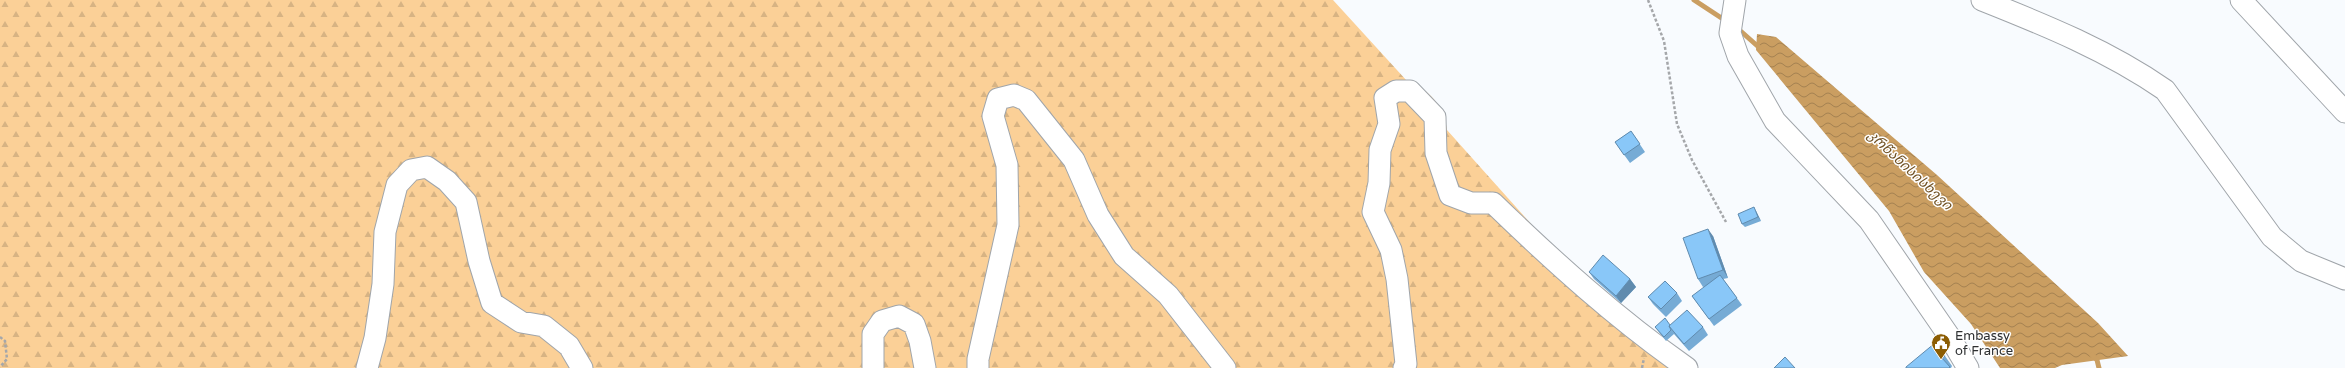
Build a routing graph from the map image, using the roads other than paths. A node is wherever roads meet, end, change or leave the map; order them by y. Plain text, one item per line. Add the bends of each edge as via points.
1 (1735, 0) edge
2 (1982, 0) edge
3 (2026, 0) edge
4 (2241, 0) edge
5 (2046, 26) junction
6 (2345, 112) edge
7 (2345, 279) edge
8 (367, 368) edge
9 (582, 368) edge
10 (873, 368) edge
11 (925, 368) edge
12 (978, 368) edge
13 (1225, 368) edge
14 (1404, 368) edge
15 (1687, 368) edge
16 (1968, 368) edge

1 - 16 street via 1730,33 1738,56 1775,122 1868,220 1949,336
2 - 5 street
3 - 5 street
4 - 6 street
5 - 7 street via 2144,75 2165,90 2272,237 2301,261
8 - 9 street via 375,338 383,284 385,232 396,185 411,170 427,167 448,181 466,202 492,303 521,322 544,326 569,346
10 - 11 street via 874,334 882,321 899,316 914,324
12 - 13 street via 1008,225 1008,165 993,116 998,99 1014,95 1026,100 1074,160 1098,216 1124,256 1168,295
14 - 15 street via 1406,364 1397,279 1391,250 1373,212 1379,183 1380,150 1389,124 1386,98 1396,91 1410,91 1435,117 1436,153 1450,194 1471,204 1493,203 1587,290 1647,340

